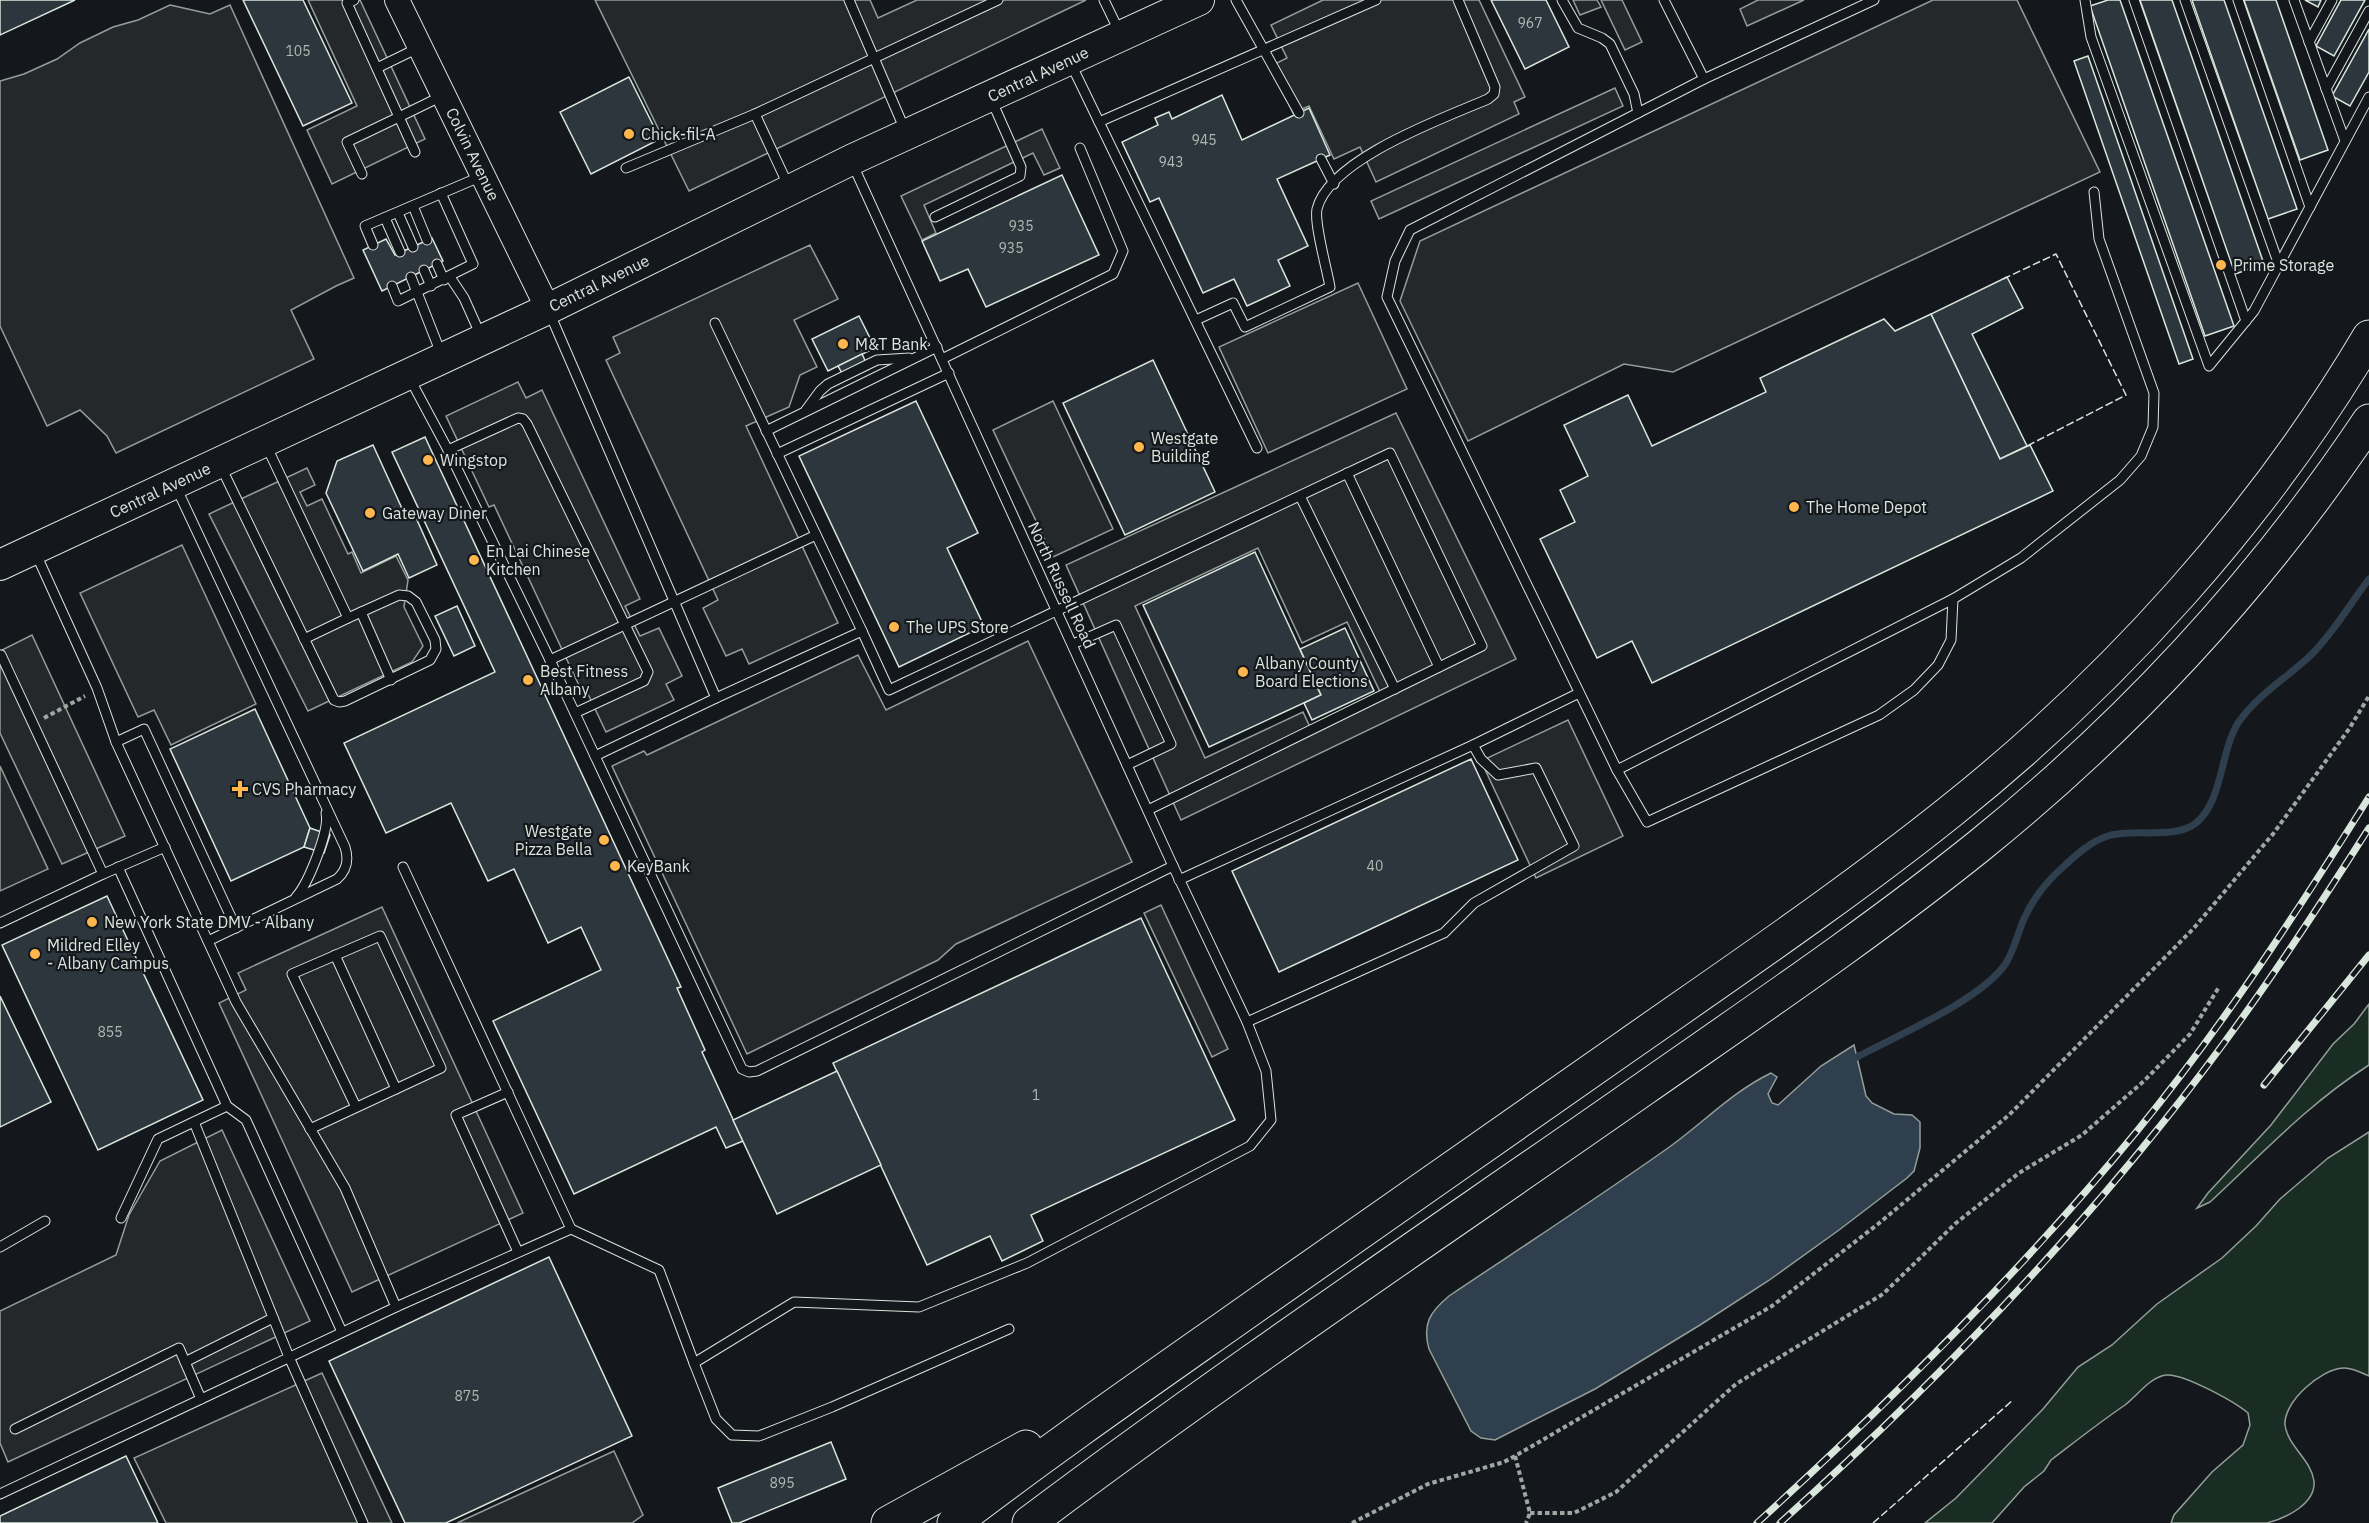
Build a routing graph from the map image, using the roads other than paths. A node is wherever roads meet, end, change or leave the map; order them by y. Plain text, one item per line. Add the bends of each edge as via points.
1 (354, 0) edge
2 (397, 0) edge
3 (849, 0) edge
4 (998, 0) edge
5 (1104, 0) edge
6 (1198, 0) edge
7 (1236, 0) edge
8 (1376, 0) edge
9 (1458, 0) edge
10 (1562, 0) edge
11 (1664, 0) edge
12 (1874, 0) edge
13 (2085, 0) edge
14 (2134, 0) edge
15 (2185, 0) edge
16 (2238, 0) edge
17 (2294, 0) edge
18 (2332, 0) edge
19 (2369, 11) edge
20 (1122, 36) junction
21 (2309, 42) junction
22 (420, 47) junction
23 (1264, 50) junction
24 (874, 58) junction
25 (1069, 60) junction
26 (377, 68) junction
27 (1704, 80) junction
28 (2326, 89) junction
29 (444, 95) junction
30 (990, 97) junction
31 (2369, 97) edge
32 (1299, 113) dead end
33 (1638, 113) junction
34 (755, 114) junction
35 (399, 117) junction
36 (1099, 122) junction
37 (907, 135) junction
38 (2345, 141) junction
39 (1080, 148) dead end
40 (415, 153) dead end
41 (1321, 159) dead end
42 (851, 160) junction
43 (626, 168) dead end
44 (362, 174) dead end
45 (483, 176) junction
46 (1334, 184) junction
47 (790, 189) junction
48 (2094, 192) dead end
49 (441, 193) junction
50 (412, 206) junction
51 (2310, 207) junction
52 (398, 213) junction
53 (935, 217) dead end
54 (385, 218) junction
55 (427, 240) dead end
56 (374, 245) dead end
57 (414, 246) dead end
58 (400, 252) dead end
59 (437, 264) dead end
60 (2279, 265) junction
61 (424, 270) dead end
62 (411, 277) dead end
63 (447, 278) junction
64 (392, 286) dead end
65 (432, 286) junction
66 (417, 292) junction
67 (548, 309) junction
68 (1196, 320) junction
69 (2246, 321) junction
70 (715, 323) dead end
71 (2369, 337) edge
72 (482, 339) junction
73 (937, 347) junction
74 (443, 358) junction
75 (914, 358) junction
76 (942, 359) junction
77 (949, 373) junction
78 (407, 375) junction
79 (805, 412) junction
80 (2369, 421) edge
81 (766, 431) junction
82 (264, 441) junction
83 (1257, 448) dead end
84 (448, 450) junction
85 (777, 454) junction
86 (219, 462) junction
87 (1347, 473) junction
88 (174, 483) junction
89 (1300, 496) junction
90 (816, 535) junction
91 (33, 549) junction
92 (0, 565) edge
93 (1953, 599) junction
94 (675, 601) junction
95 (1058, 611) junction
96 (361, 612) junction
97 (348, 618) junction
98 (626, 626) junction
99 (862, 631) junction
100 (304, 639) junction
101 (1073, 644) junction
102 (1, 655) edge
103 (550, 660) junction
104 (1439, 667) junction
105 (391, 680) junction
106 (1395, 689) junction
107 (1579, 693) junction
108 (716, 698) junction
109 (575, 713) junction
110 (116, 742) junction
111 (1473, 745) junction
112 (595, 756) junction
113 (1127, 765) junction
114 (1617, 770) junction
115 (323, 800) junction
116 (1148, 810) junction
117 (165, 847) junction
118 (1173, 866) junction
119 (118, 867) junction
120 (402, 867) dead end
121 (103, 874) junction
122 (1179, 880) junction
123 (287, 904) junction
124 (0, 923) edge
125 (236, 927) junction
126 (208, 941) junction
127 (335, 955) junction
128 (1247, 1022) junction
129 (396, 1089) junction
130 (508, 1092) junction
131 (227, 1106) junction
132 (356, 1107) junction
133 (194, 1122) junction
134 (310, 1129) junction
135 (121, 1218) dead end
136 (45, 1221) dead end
137 (571, 1229) junction
138 (0, 1247) edge
139 (518, 1252) junction
140 (396, 1307) junction
141 (1318, 1317) junction
142 (273, 1318) junction
143 (1009, 1329) dead end
144 (342, 1332) junction
145 (289, 1357) junction
146 (185, 1362) junction
147 (694, 1363) junction
148 (1161, 1372) junction
149 (201, 1399) junction
150 (15, 1429) dead end
151 (0, 1494) edge
152 (363, 1523) edge
153 (888, 1523) edge
154 (954, 1523) edge
155 (1029, 1523) edge
156 (1065, 1523) edge

1 - 26 lane via 347,3
2 - 22 street, Colvin Avenue
3 - 24 lane
4 - 24 lane
5 - 20 lane
6 - 20 main road, Central Avenue
7 - 23 lane
8 - 23 lane
9 - 46 lane via 1495,87 1494,94 1371,152
10 - 33 lane via 1578,28 1610,44 1634,94
11 - 27 lane
12 - 27 lane
13 - 69 lane via 2091,36 2209,366
14 - 69 lane
15 - 60 lane
16 - 51 lane
17 - 21 lane
18 - 21 lane
19 - 28 lane
20 - 25 main road, Central Avenue
21 - 28 lane
22 - 26 lane
22 - 29 street, Colvin Avenue
23 - 32 lane
23 - 36 lane
24 - 34 lane
24 - 37 lane
25 - 30 main road, Central Avenue
25 - 36 lane
26 - 35 lane
27 - 33 lane
28 - 38 lane
29 - 35 lane
29 - 45 street, Colvin Avenue
30 - 37 main road, Central Avenue
30 - 53 lane via 1021,167 1020,176
31 - 38 lane
33 - 107 lane via 1410,230 1395,261 1387,297
34 - 43 lane
34 - 47 lane
35 - 40 lane
35 - 44 lane via 346,142
36 - 68 lane
37 - 42 main road, Central Avenue
38 - 51 lane
39 - 76 lane via 1123,251 1113,274
41 - 46 lane
42 - 47 main road, Central Avenue
42 - 73 lane, North Russell Road
45 - 49 lane
45 - 67 street, Colvin Avenue
46 - 68 lane via 1327,189 1317,210 1330,286 1245,327 1233,303
47 - 67 main road, Central Avenue
48 - 93 lane via 2099,239 2154,393 2153,427 2141,456 2120,480 2021,558
49 - 50 lane
49 - 63 lane via 473,264
50 - 52 lane
50 - 55 lane
51 - 60 lane
52 - 54 lane
52 - 57 lane
54 - 56 lane via 365,226
54 - 58 lane
59 - 63 lane
60 - 69 lane
61 - 65 lane
62 - 66 lane
63 - 65 lane
63 - 72 lane via 464,298
64 - 66 lane via 398,301
65 - 66 lane
66 - 74 lane
67 - 72 main road, Central Avenue
67 - 94 lane
68 - 83 lane
70 - 81 lane
71 - 148 highway via 2313,423 2222,545 2067,711 2010,761 1944,817 1831,902
72 - 74 main road, Central Avenue
73 - 75 lane
73 - 76 lane, North Russell Road
74 - 78 main road, Central Avenue
75 - 79 lane
75 - 79 lane via 877,360 832,382
76 - 77 lane, North Russell Road
77 - 85 lane
77 - 95 lane, North Russell Road
78 - 82 main road, Central Avenue
78 - 84 lane
79 - 81 lane
80 - 141 highway via 2257,574 2097,742 2040,794 1980,845 1839,951
81 - 85 lane
82 - 86 main road, Central Avenue
82 - 97 lane
84 - 98 lane via 514,419 525,421
84 - 103 lane
85 - 90 lane
86 - 88 main road, Central Avenue
86 - 100 lane
87 - 89 lane
87 - 104 lane
87 - 104 lane via 1390,453 1482,646
88 - 91 main road, Central Avenue
88 - 115 lane
89 - 95 lane
89 - 106 lane
90 - 94 lane
90 - 99 lane
91 - 92 main road, Central Avenue
91 - 110 lane via 97,688
93 - 114 lane
93 - 114 lane via 1951,640 1938,665 1914,690 1879,715 1647,822
94 - 98 lane
94 - 108 lane
95 - 99 lane via 890,690
95 - 101 lane, North Russell Road
96 - 97 lane
96 - 105 lane
96 - 105 lane via 399,595 408,596 416,602 435,640 433,658
97 - 100 lane
98 - 103 lane
98 - 109 lane via 647,670 647,679
99 - 108 lane
100 - 105 lane via 335,701 345,702
101 - 113 lane, North Russell Road
101 - 113 lane via 1116,625 1166,733 1170,744
102 - 121 lane
103 - 109 lane
104 - 106 lane
106 - 116 lane
107 - 111 lane
107 - 114 lane
108 - 112 lane
109 - 112 lane
110 - 117 lane
110 - 125 lane via 144,729
111 - 122 lane
111 - 128 lane via 1498,775 1536,768 1574,846 1474,903 1444,933
112 - 118 lane via 739,1065 747,1071 757,1071
113 - 116 lane, North Russell Road
115 - 123 lane via 327,822 311,869 301,891
115 - 123 lane via 346,852 346,867 337,879
116 - 118 lane, North Russell Road
117 - 119 lane
117 - 126 lane
118 - 122 lane, North Russell Road
119 - 121 lane
119 - 131 lane
120 - 130 lane
121 - 124 lane
122 - 128 lane, North Russell Road
123 - 125 lane
125 - 126 lane
126 - 134 lane via 236,1002
127 - 129 lane
127 - 129 lane via 380,936 441,1068
127 - 132 lane via 292,974
128 - 147 lane, North Russell Road via 1266,1071 1271,1120 1250,1146 1027,1263 919,1307 794,1302
129 - 132 lane
130 - 137 lane
130 - 139 lane via 456,1115
131 - 133 lane
131 - 144 lane via 246,1120
132 - 134 lane
133 - 135 lane via 158,1139
133 - 142 lane
134 - 140 lane via 345,1188
136 - 138 lane
137 - 139 lane
137 - 147 lane via 659,1270
139 - 140 lane
140 - 144 lane
141 - 155 highway
141 - 156 highway
142 - 145 lane
142 - 146 lane
143 - 147 lane via 759,1436 732,1435 716,1419
144 - 145 lane
145 - 149 lane
145 - 152 lane
146 - 149 lane
146 - 150 lane via 179,1348
148 - 153 highway
148 - 154 highway
149 - 151 lane

